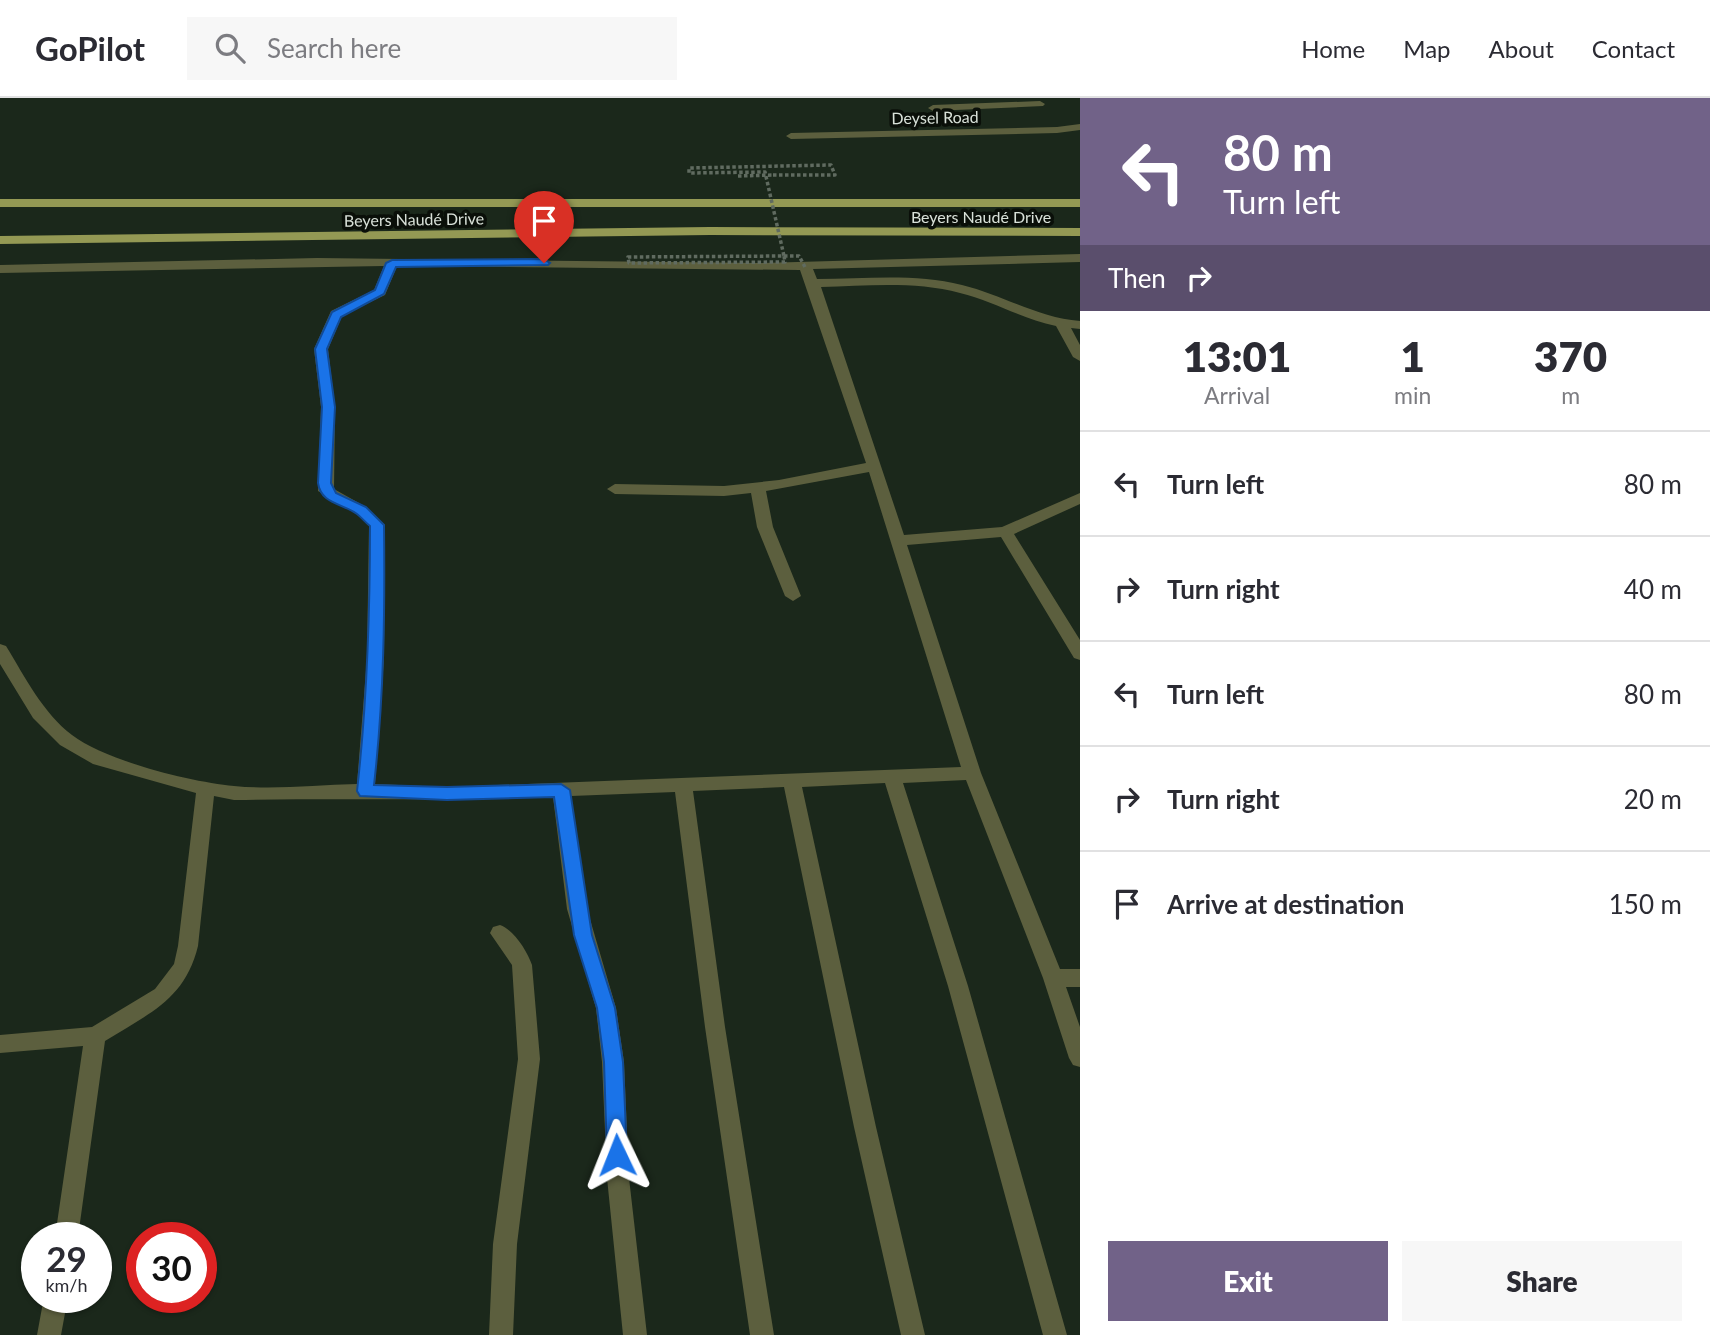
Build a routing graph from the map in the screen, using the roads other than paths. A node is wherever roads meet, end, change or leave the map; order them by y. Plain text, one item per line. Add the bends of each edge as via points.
1 (931, 103) edge
2 (1046, 113) edge
3 (1080, 127) edge
4 (944, 132) junction
5 (791, 136) dead end
6 (0, 203) edge
7 (1080, 203) edge
8 (1080, 232) edge
9 (0, 240) edge
10 (1080, 258) edge
11 (392, 263) junction
12 (0, 269) edge
13 (809, 275) junction
14 (1080, 325) edge
15 (1062, 326) junction
16 (1080, 357) edge
17 (874, 466) junction
18 (758, 488) junction
19 (615, 489) dead end
20 (1080, 498) edge
21 (1005, 531) junction
22 (898, 541) junction
23 (793, 596) dead end
24 (0, 650) edge
25 (1080, 654) edge
26 (972, 773) junction
27 (892, 776) junction
28 (791, 779) junction
29 (684, 785) junction
30 (206, 789) junction
31 (561, 790) junction
32 (365, 791) junction
33 (500, 933) dead end
34 (1053, 978) junction
35 (1080, 978) edge
36 (95, 1036) junction
37 (0, 1044) edge
38 (1080, 1058) edge
39 (68, 1222) edge
40 (53, 1313) edge
41 (48, 1335) edge
42 (501, 1335) edge
43 (635, 1335) edge
44 (762, 1335) edge
45 (913, 1335) edge
46 (1055, 1335) edge

1 - 2 lane
1 - 4 lane
2 - 3 lane, Deysel Road
2 - 4 lane, Deysel Road
4 - 5 lane, Deysel Road
6 - 7 main road, Beyers Naudé Drive
8 - 9 main road, Beyers Naudé Drive via 710,231
10 - 13 street
11 - 12 street
11 - 13 street
11 - 32 street via 380,292 336,314 321,349 328,407 326,491 361,510 377,525 374,715
13 - 15 street via 945,285
13 - 17 street
14 - 15 street
15 - 16 street
17 - 18 street
17 - 22 street
18 - 19 street
18 - 23 street via 765,527
20 - 21 street
21 - 22 street
21 - 25 street
22 - 26 street
24 - 30 street via 39,713 66,740 99,758
26 - 27 street
26 - 34 street
27 - 28 street
27 - 46 street via 958,986
28 - 29 street
28 - 45 street via 881,1207
29 - 31 street
29 - 44 street
30 - 32 street via 234,793
30 - 36 street via 183,967 162,995
31 - 32 street
31 - 43 street via 583,935 606,1008 612,1049 618,1178
33 - 42 street via 522,965 529,1059 505,1244
34 - 35 street
34 - 38 street
36 - 37 street
36 - 39 street
40 - 41 street

